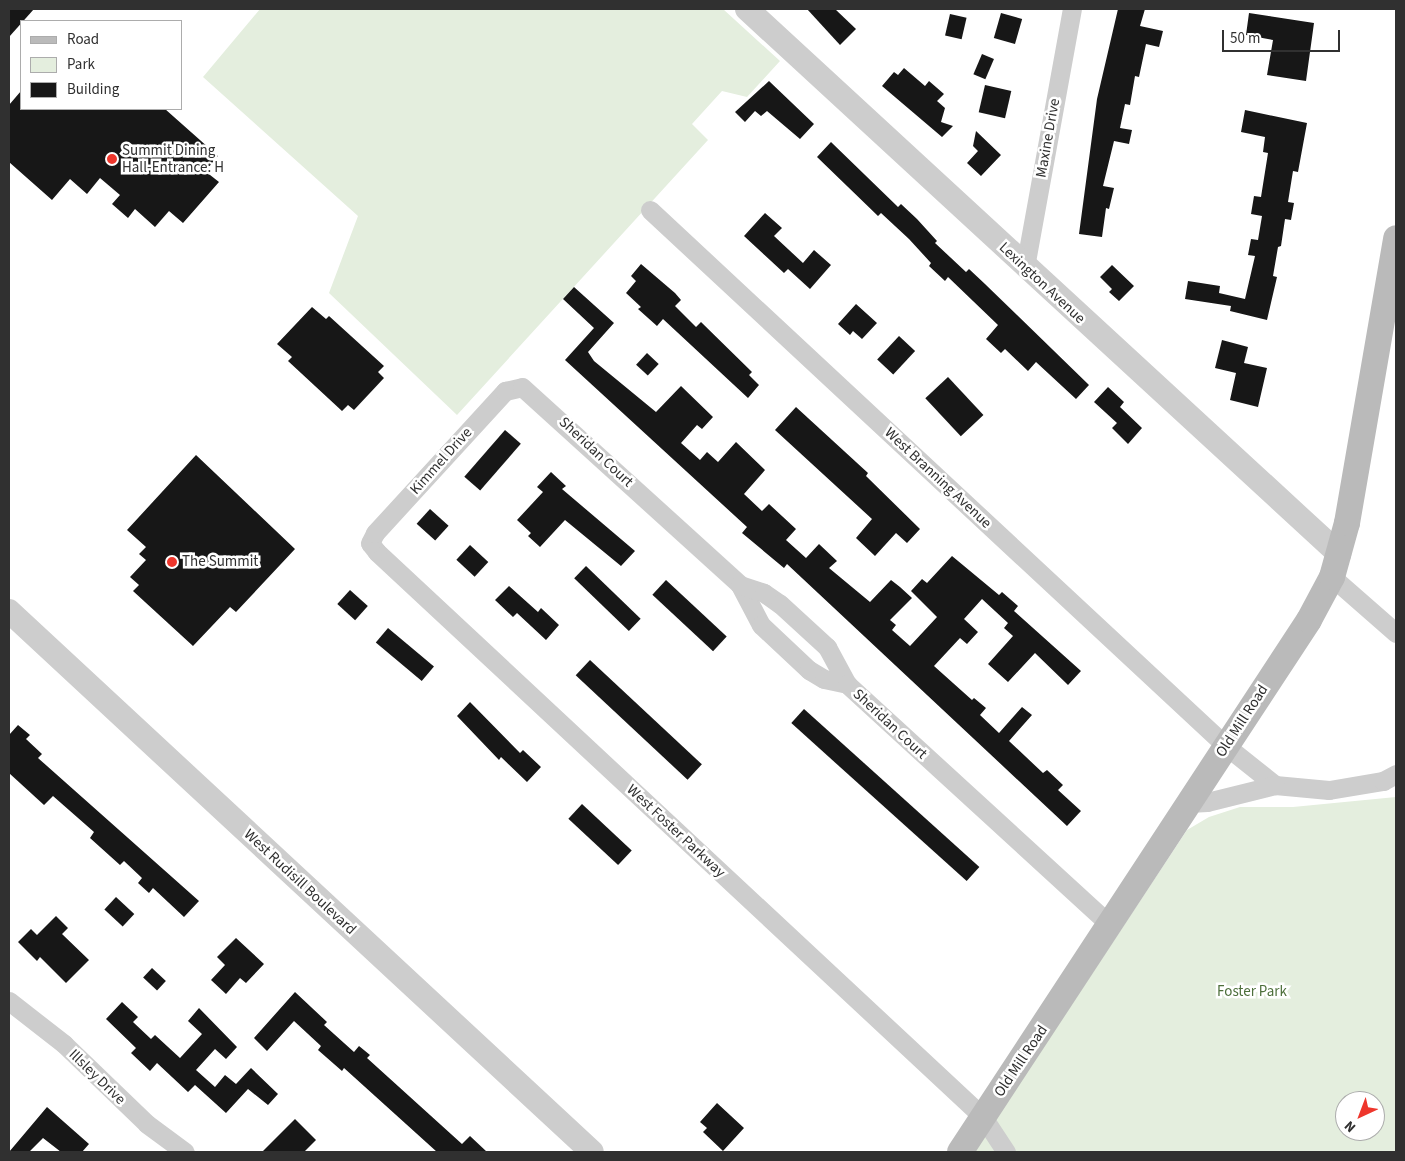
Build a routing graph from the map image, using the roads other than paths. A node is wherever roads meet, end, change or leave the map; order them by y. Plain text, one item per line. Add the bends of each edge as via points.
1 (747, 9) edge
2 (1072, 9) edge
3 (650, 210) dead end
4 (1396, 238) edge
5 (1025, 267) junction
6 (517, 386) joint
7 (370, 543) joint
8 (1335, 566) junction
9 (740, 584) junction
10 (9, 611) edge
11 (1396, 633) edge
12 (847, 684) junction
13 (1226, 746) junction
14 (1396, 774) edge
15 (1274, 785) junction
16 (1189, 803) junction
17 (1111, 926) junction
18 (9, 1001) edge
19 (983, 1117) junction
20 (185, 1152) edge
21 (592, 1152) edge
22 (960, 1152) edge
23 (1006, 1152) edge

1 - 5 street, Lexington Avenue
2 - 5 street, Maxine Drive
3 - 13 street, West Branning Avenue
4 - 8 main road, Old Mill Road via 1358,462
5 - 8 street, Lexington Avenue
6 - 7 street, Kimmel Drive via 505,390 375,533
6 - 9 street, Sheridan Court via 532,393
7 - 19 street, West Foster Parkway
8 - 11 street, Lexington Avenue
8 - 13 main road, Old Mill Road via 1309,620
9 - 12 street, Sheridan Court via 764,593 780,604 827,647
9 - 12 street via 761,625 809,670
10 - 21 street, West Rudisill Boulevard
12 - 17 street, Sheridan Court
13 - 15 street, West Branning Avenue
13 - 16 main road, Old Mill Road
14 - 15 street via 1383,781 1330,790
15 - 16 street via 1207,802
16 - 17 main road, Old Mill Road
17 - 19 main road, Old Mill Road
18 - 20 street, Illsley Drive via 64,1044 147,1124
19 - 22 main road, Old Mill Road
19 - 23 street, West Foster Parkway

